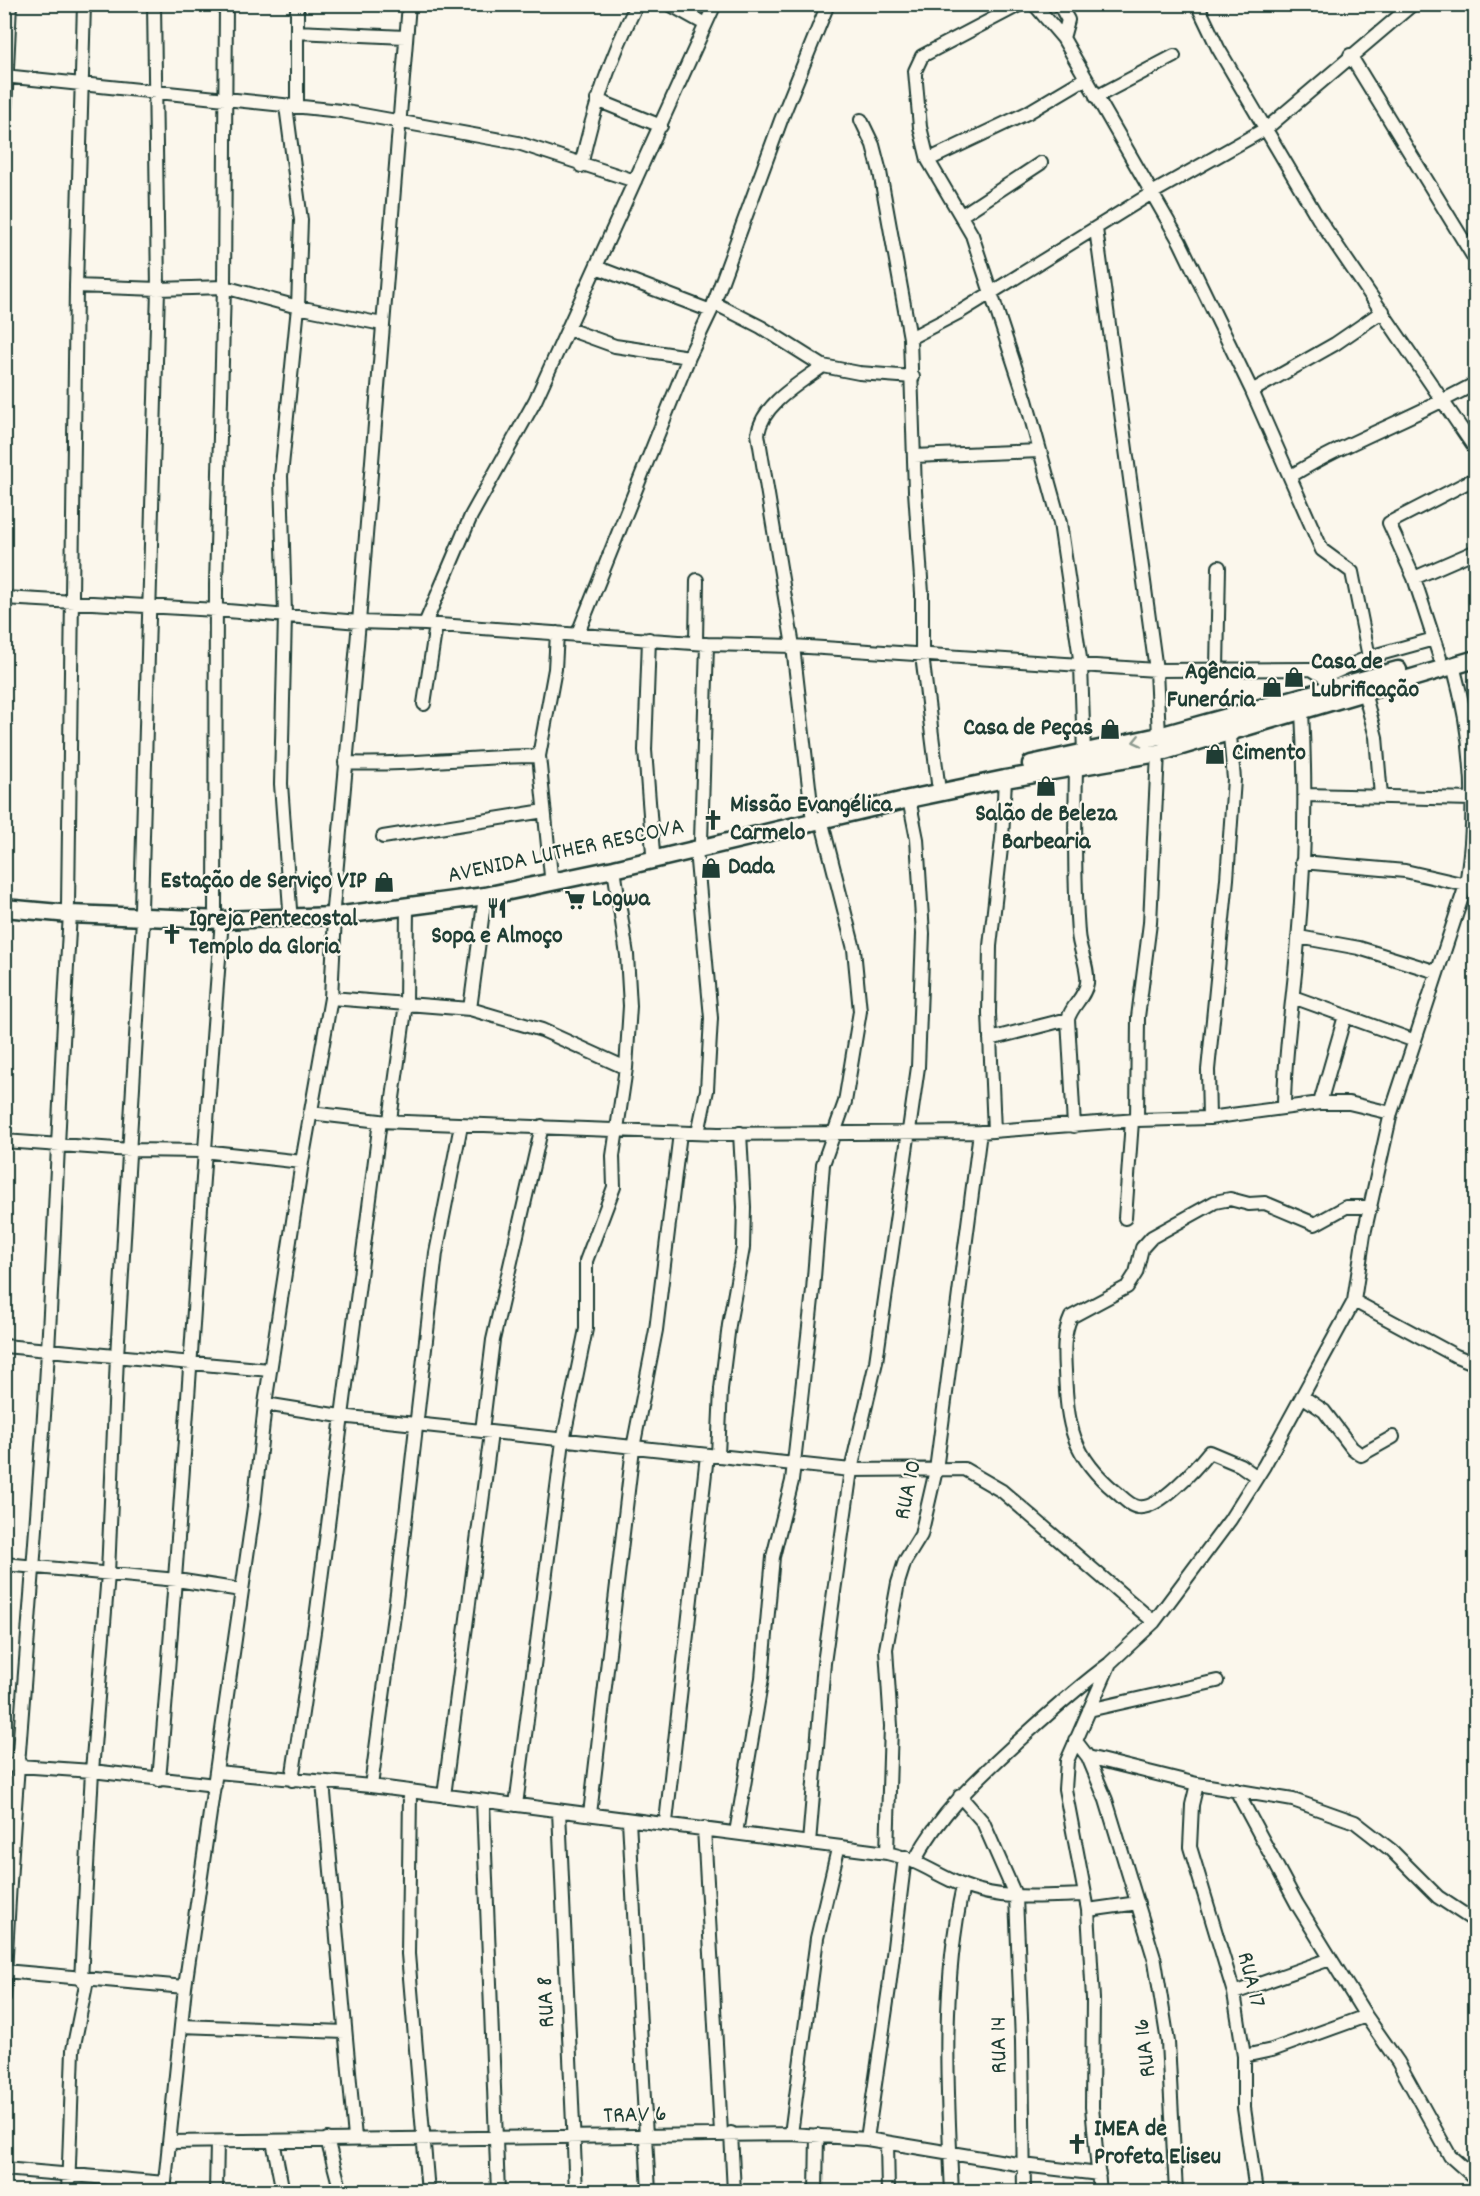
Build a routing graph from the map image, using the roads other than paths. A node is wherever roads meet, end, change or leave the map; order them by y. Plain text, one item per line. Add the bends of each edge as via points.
1 (10, 4) edge
2 (84, 4) edge
3 (154, 4) edge
4 (226, 4) edge
5 (297, 4) edge
6 (409, 4) edge
7 (637, 4) edge
8 (669, 4) edge
9 (715, 4) edge
10 (828, 4) edge
11 (1022, 4) edge
12 (1034, 4) edge
13 (1059, 4) edge
14 (1197, 4) edge
15 (1406, 7) edge
16 (705, 24) junction
17 (297, 32) junction
18 (405, 37) junction
19 (1063, 38) junction
20 (1173, 56) dead end
21 (1350, 56) junction
22 (6, 76) edge
23 (1086, 78) junction
24 (81, 86) junction
25 (154, 93) junction
26 (1096, 97) junction
27 (224, 100) junction
28 (597, 100) junction
29 (292, 106) junction
30 (861, 120) dead end
31 (398, 123) junction
32 (661, 126) junction
33 (1267, 128) junction
34 (4, 132) edge
35 (928, 160) junction
36 (1041, 163) dead end
37 (581, 166) junction
38 (635, 181) junction
39 (1152, 193) junction
40 (962, 215) junction
41 (1096, 230) junction
42 (1476, 261) edge
43 (596, 267) junction
44 (4, 285) edge
45 (76, 286) junction
46 (224, 287) junction
47 (158, 289) junction
48 (4, 292) edge
49 (993, 293) junction
50 (298, 307) junction
51 (712, 307) junction
52 (1383, 311) junction
53 (382, 324) junction
54 (568, 329) junction
55 (910, 338) junction
56 (689, 357) junction
57 (823, 366) junction
58 (913, 377) junction
59 (1476, 383) edge
60 (1252, 391) junction
61 (1444, 401) junction
62 (1476, 450) edge
63 (1040, 451) junction
64 (914, 456) junction
65 (1291, 476) junction
66 (1476, 478) edge
67 (1476, 551) edge
68 (1219, 567) dead end
69 (1414, 578) junction
70 (697, 580) dead end
71 (4, 598) edge
72 (73, 603) junction
73 (149, 606) junction
74 (216, 610) junction
75 (285, 615) junction
76 (359, 622) junction
77 (430, 624) junction
78 (557, 633) junction
79 (578, 633) junction
80 (649, 639) junction
81 (1434, 639) junction
82 (701, 643) junction
83 (793, 646) junction
84 (1476, 650) edge
85 (922, 655) junction
86 (1369, 657) junction
87 (1476, 659) edge
88 (1446, 662) junction
89 (1081, 665) junction
90 (1217, 668) junction
91 (1156, 670) junction
92 (1327, 683) junction
93 (1364, 692) junction
94 (424, 704) dead end
95 (1302, 711) junction
96 (1229, 725) junction
97 (1159, 736) junction
98 (1158, 753) junction
99 (539, 756) junction
100 (1080, 761) junction
101 (345, 763) junction
102 (1005, 779) junction
103 (938, 783) junction
104 (1305, 795) junction
105 (1381, 796) junction
106 (909, 799) junction
107 (1473, 799) junction
108 (544, 811) junction
109 (817, 816) junction
110 (383, 837) dead end
111 (699, 845) junction
112 (1474, 848) edge
113 (653, 853) junction
114 (1302, 862) junction
115 (614, 869) junction
116 (551, 876) junction
117 (1466, 885) junction
118 (484, 896) junction
119 (4, 898) edge
120 (4, 908) edge
121 (407, 908) junction
122 (290, 909) junction
123 (69, 910) junction
124 (334, 912) junction
125 (142, 914) junction
126 (218, 915) junction
127 (1299, 937) junction
128 (1437, 972) junction
129 (1293, 997) junction
130 (332, 998) junction
131 (406, 1003) junction
132 (470, 1009) junction
133 (1345, 1016) junction
134 (1068, 1018) junction
135 (990, 1039) junction
136 (1415, 1041) junction
137 (626, 1068) junction
138 (1320, 1103) junction
139 (1284, 1108) junction
140 (310, 1113) junction
141 (1391, 1113) junction
142 (1209, 1118) junction
143 (385, 1120) junction
144 (1134, 1120) junction
145 (460, 1125) junction
146 (542, 1126) junction
147 (1074, 1126) junction
148 (616, 1131) junction
149 (994, 1131) junction
150 (835, 1132) junction
151 (910, 1132) junction
152 (980, 1132) junction
153 (680, 1133) junction
154 (698, 1133) junction
155 (740, 1133) junction
156 (4, 1141) edge
157 (56, 1145) junction
158 (130, 1150) junction
159 (203, 1151) junction
160 (302, 1162) junction
161 (1371, 1207) junction
162 (1125, 1218) dead end
163 (1354, 1301) junction
164 (4, 1346) edge
165 (48, 1351) junction
166 (117, 1356) junction
167 (190, 1362) junction
168 (1476, 1364) edge
169 (270, 1370) junction
170 (1302, 1396) junction
171 (265, 1404) junction
172 (340, 1416) junction
173 (417, 1424) junction
174 (487, 1432) junction
175 (1393, 1437) dead end
176 (563, 1441) junction
177 (633, 1448) junction
178 (712, 1455) junction
179 (792, 1463) junction
180 (851, 1470) junction
181 (936, 1470) junction
182 (1257, 1477) junction
183 (4, 1564) edge
184 (31, 1566) junction
185 (108, 1574) junction
186 (177, 1580) junction
187 (241, 1590) junction
188 (1154, 1622) junction
189 (1110, 1663) junction
190 (1217, 1682) dead end
191 (1089, 1710) junction
192 (1076, 1740) junction
193 (1088, 1756) junction
194 (10, 1766) edge
195 (92, 1771) junction
196 (217, 1772) junction
197 (159, 1780) junction
198 (292, 1780) junction
199 (323, 1782) junction
200 (1197, 1784) junction
201 (215, 1785) junction
202 (371, 1786) junction
203 (1236, 1790) junction
204 (410, 1792) junction
205 (444, 1796) junction
206 (960, 1796) junction
207 (483, 1801) junction
208 (516, 1805) junction
209 (560, 1811) junction
210 (590, 1814) junction
211 (630, 1820) junction
212 (666, 1822) junction
213 (705, 1828) junction
214 (736, 1833) junction
215 (809, 1844) junction
216 (838, 1849) junction
217 (886, 1853) junction
218 (910, 1859) junction
219 (963, 1886) junction
220 (1085, 1895) junction
221 (1016, 1897) junction
222 (1138, 1903) junction
223 (1088, 1910) junction
224 (1476, 1922) edge
225 (1330, 1959) junction
226 (5, 1971) edge
227 (84, 1980) junction
228 (185, 1987) junction
229 (1234, 1993) junction
230 (4, 1998) edge
231 (1366, 2016) junction
232 (181, 2026) junction
233 (345, 2032) junction
234 (1244, 2056) junction
235 (726, 2133) junction
236 (791, 2133) junction
237 (817, 2135) junction
238 (645, 2137) junction
239 (355, 2138) junction
240 (497, 2138) junction
241 (574, 2138) junction
242 (327, 2139) junction
243 (422, 2139) junction
244 (867, 2139) junction
245 (273, 2141) junction
246 (169, 2142) junction
247 (217, 2142) junction
248 (887, 2143) junction
249 (950, 2154) junction
250 (1023, 2165) junction
251 (4, 2169) edge
252 (1099, 2174) junction
253 (68, 2176) junction
254 (1476, 2179) edge
255 (165, 2187) edge
256 (68, 2192) edge
257 (216, 2192) edge
258 (283, 2192) edge
259 (340, 2192) edge
260 (428, 2192) edge
261 (498, 2192) edge
262 (576, 2192) edge
263 (649, 2192) edge
264 (734, 2192) edge
265 (816, 2192) edge
266 (888, 2192) edge
267 (952, 2192) edge
268 (1024, 2192) edge
269 (1100, 2192) edge
270 (1176, 2192) edge
271 (1256, 2192) edge

1 - 22 street
2 - 24 street
3 - 25 street
4 - 27 street
5 - 17 street
6 - 18 street
7 - 28 street
8 - 16 street
9 - 16 street
10 - 51 street
11 - 35 street via 919,59 915,71 920,127
12 - 19 street
13 - 19 street via 1068,20
14 - 33 street via 1218,48
15 - 21 street
16 - 32 street
17 - 18 street
17 - 29 street
18 - 31 street
19 - 23 street
20 - 26 street
21 - 33 street
21 - 42 street
22 - 24 street
22 - 34 street
23 - 26 street
23 - 35 street via 1027,113
24 - 25 street
24 - 45 street
25 - 27 street
25 - 47 street
26 - 39 street
27 - 29 street
27 - 46 street
28 - 32 street
28 - 37 street
29 - 31 street
29 - 50 street via 300,202
30 - 55 street via 880,172
31 - 37 street via 518,143
31 - 53 street
32 - 38 street
33 - 39 street
33 - 52 street via 1318,218
35 - 40 street
36 - 40 street
37 - 38 street
38 - 43 street
39 - 41 street
39 - 60 street
40 - 49 street
41 - 49 street
41 - 91 street
43 - 51 street
43 - 54 street
44 - 48 street
45 - 47 street
45 - 72 street
46 - 47 street
46 - 50 street
46 - 74 street
47 - 73 street
49 - 55 street
49 - 63 street
50 - 53 street
50 - 75 street via 281,476
51 - 56 street
51 - 57 street via 760,327
52 - 60 street via 1335,344
52 - 61 street
53 - 76 street
54 - 56 street via 615,346
54 - 77 street via 535,401 466,525
55 - 58 street
56 - 79 street
57 - 58 street
57 - 83 street via 784,396 763,418 758,434
58 - 64 street
59 - 61 street
60 - 65 street
61 - 62 street
61 - 65 street
63 - 64 street
63 - 89 street via 1060,523
64 - 85 street
65 - 86 street via 1322,550 1355,578
66 - 69 street via 1389,523
67 - 69 street
68 - 90 street
69 - 81 street
70 - 82 street
71 - 72 street
72 - 73 street
72 - 123 street
73 - 74 street
73 - 125 street
74 - 75 street
74 - 126 street
75 - 76 street
75 - 122 street via 281,784
76 - 77 street
76 - 101 street
77 - 78 street
77 - 94 street
78 - 79 street
78 - 99 street via 555,669
79 - 80 street
80 - 82 street
80 - 113 street via 645,759
81 - 86 street
81 - 88 street
82 - 83 street
82 - 111 street
83 - 85 street
83 - 109 street
84 - 88 main road, AVENIDA LUTHER RESCOVA
85 - 89 street
85 - 103 street
86 - 92 street
87 - 88 main road, AVENIDA LUTHER RESCOVA
88 - 92 main road, AVENIDA LUTHER RESCOVA
88 - 93 main road, AVENIDA LUTHER RESCOVA
88 - 107 street via 1468,726
89 - 91 street
89 - 100 street
90 - 91 street
90 - 92 street via 1311,669
91 - 97 street
92 - 96 main road, AVENIDA LUTHER RESCOVA
93 - 95 main road, AVENIDA LUTHER RESCOVA
93 - 105 street via 1376,737
95 - 96 main road, AVENIDA LUTHER RESCOVA
95 - 104 street
96 - 97 main road, AVENIDA LUTHER RESCOVA
96 - 98 main road, AVENIDA LUTHER RESCOVA
96 - 142 street via 1234,779 1208,1070
97 -> 100 main road, AVENIDA LUTHER RESCOVA
98 - 100 main road, AVENIDA LUTHER RESCOVA
98 - 144 street via 1150,923 1138,1017
99 - 101 street via 392,765
99 - 108 street
100 - 102 main road, AVENIDA LUTHER RESCOVA
100 - 103 main road, AVENIDA LUTHER RESCOVA
100 - 134 street via 1076,899 1078,937 1087,979 1084,993
101 - 124 street
102 - 106 main road, AVENIDA LUTHER RESCOVA
102 - 135 street via 990,946
103 - 109 main road, AVENIDA LUTHER RESCOVA
104 - 105 street
104 - 114 street
105 - 107 street
106 - 109 main road, AVENIDA LUTHER RESCOVA
106 - 151 street via 917,839 923,934 920,1032
107 - 112 street
108 - 110 street
108 - 116 street
109 - 111 main road, AVENIDA LUTHER RESCOVA
109 - 150 street via 855,949 860,988 856,1039 845,1102
111 - 113 main road, AVENIDA LUTHER RESCOVA
111 - 115 main road, AVENIDA LUTHER RESCOVA
111 - 154 street via 711,1018 707,1090
112 - 117 street
113 - 116 main road, AVENIDA LUTHER RESCOVA
114 - 117 street via 1405,871
114 - 127 street
115 - 118 main road, AVENIDA LUTHER RESCOVA
115 - 137 street via 628,986
116 - 124 main road, AVENIDA LUTHER RESCOVA
117 - 128 street
118 - 121 main road, AVENIDA LUTHER RESCOVA
118 - 132 street
119 - 123 main road, AVENIDA LUTHER RESCOVA
120 - 123 main road, AVENIDA LUTHER RESCOVA
121 - 124 main road, AVENIDA LUTHER RESCOVA
121 - 131 street
122 - 124 main road, AVENIDA LUTHER RESCOVA
122 - 126 main road, AVENIDA LUTHER RESCOVA
123 - 125 main road, AVENIDA LUTHER RESCOVA
123 - 157 street
124 - 126 main road, AVENIDA LUTHER RESCOVA
124 - 130 street
125 - 126 main road, AVENIDA LUTHER RESCOVA
125 - 158 street
126 - 159 street
127 - 128 street via 1359,948
127 - 129 street
128 - 136 street
129 - 133 street
129 - 139 street via 1284,1061
130 - 131 street
130 - 140 street
131 - 132 street
131 - 143 street
132 - 137 street via 542,1030
133 - 136 street
133 - 138 street
134 - 135 street
134 - 147 street
135 - 149 street
136 - 141 street
137 - 148 street
138 - 139 street
138 - 141 street via 1349,1103
139 - 142 street
140 - 143 street
140 - 160 street
141 - 161 street
142 - 144 street
143 - 145 street
143 - 172 street
144 - 147 street
144 - 162 street
145 - 146 street
145 - 173 street via 436,1253
146 - 148 street
146 - 174 street via 493,1340
147 - 149 street
148 - 153 street
148 - 176 street via 613,1196 586,1261 586,1329
149 - 152 street
150 - 151 street
150 - 155 street
150 - 179 street via 823,1164 813,1290
151 - 152 street
151 - 180 street via 876,1362
152 - 181 street, RUA 10
153 - 154 street
153 - 177 street via 656,1330
154 - 155 street
155 - 178 street via 743,1248
156 - 157 street
157 - 158 street
157 - 165 street
158 - 159 street
158 - 166 street
159 - 160 street
159 - 167 street
160 - 169 street
161 - 163 street
161 - 182 street via 1346,1207 1315,1224 1265,1203 1230,1199 1215,1202 1152,1237 1142,1248 1136,1273 1127,1287 1071,1317 1067,1326 1066,1415 1083,1457 1098,1478 1138,1507 1150,1506 1196,1468 1209,1452
163 - 168 street
163 - 170 street
164 - 165 street
165 - 166 street
165 - 184 street
166 - 167 street
166 - 185 street
167 - 169 street
167 - 186 street
169 - 171 street
170 - 175 street via 1324,1411 1361,1455
170 - 182 street
171 - 172 street
171 - 187 street
172 - 173 street
172 - 198 street
173 - 174 street
173 - 202 street
174 - 176 street
174 - 205 street
176 - 177 street
176 - 208 street
177 - 178 street
177 - 210 street
178 - 179 street
178 - 212 street
179 - 180 street
179 - 214 street via 792,1482 773,1557 762,1678
180 - 181 street
180 - 215 street via 824,1663
181 - 188 street via 964,1469 1002,1491
181 - 217 street, RUA 10 via 921,1535 905,1561 898,1583 886,1649 891,1726
182 - 188 street
183 - 184 street
184 - 185 street
184 - 194 street
185 - 186 street
185 - 195 street
186 - 187 street
186 - 197 street
187 - 196 street
188 - 189 street
189 - 191 street
189 - 206 street via 1052,1710
190 - 191 street
191 - 192 street
192 - 193 street, RUA 16
192 - 220 street via 1067,1761 1065,1789
193 - 200 street
193 - 222 street, RUA 16
194 - 195 street
194 - 226 street
195 - 197 street
195 - 227 street
196 - 198 street
196 - 201 street
197 - 201 street
198 - 199 street
199 - 202 street
199 - 233 street
200 - 203 street
200 - 229 street, RUA 17 via 1190,1847
201 - 228 street
202 - 204 street
203 - 224 street via 1293,1800 1355,1822 1391,1850 1438,1897
203 - 225 street
204 - 205 street
204 - 243 street via 408,1954
205 - 207 street
206 - 218 street
206 - 221 street via 983,1822
207 - 208 street
207 - 240 street
208 - 209 street
209 - 210 street
209 - 241 street, RUA 8
210 - 211 street
211 - 212 street
211 - 238 street
212 - 213 street
213 - 214 street
213 - 235 street
214 - 215 street
215 - 216 street
216 - 217 street
216 - 236 street via 817,1938
217 - 218 street
218 - 219 street
218 - 244 street
219 - 221 street
219 - 249 street via 955,1923 949,2009
220 - 221 street
220 - 223 street
221 - 250 street, RUA 14
222 - 223 street
222 - 270 street, RUA 16 via 1155,1961 1168,2042
223 - 252 street via 1093,1999 1092,2107
225 - 229 street
225 - 231 street
226 - 227 street
226 - 230 street
227 - 228 street
227 - 253 street via 73,2050
228 - 232 street
229 - 234 street, RUA 17
231 - 234 street via 1272,2050
231 - 254 street via 1398,2062 1450,2156
232 - 233 street
232 - 246 street
233 - 239 street
234 - 271 street, RUA 17 via 1244,2109
235 - 236 street, TRAV 6
235 - 238 street, TRAV 6
235 - 264 street
236 - 237 street, TRAV 6
237 - 244 street, TRAV 6
237 - 265 street
238 - 241 street, TRAV 6
238 - 263 street
239 - 242 street, TRAV 6
239 - 243 street, TRAV 6
240 - 241 street, TRAV 6
240 - 243 street, TRAV 6
240 - 261 street
241 - 262 street, RUA 8
242 - 245 street, TRAV 6
242 - 259 street
243 - 260 street
244 - 248 street, TRAV 6
245 - 247 street, TRAV 6
245 - 258 street
246 - 247 street, TRAV 6
246 - 255 street
247 - 257 street
248 - 249 street, TRAV 6
248 - 266 street
249 - 250 street, TRAV 6
249 - 267 street
250 - 252 street, TRAV 6
250 - 268 street, RUA 14
251 - 253 street
252 - 269 street
253 - 255 street
253 - 256 street

